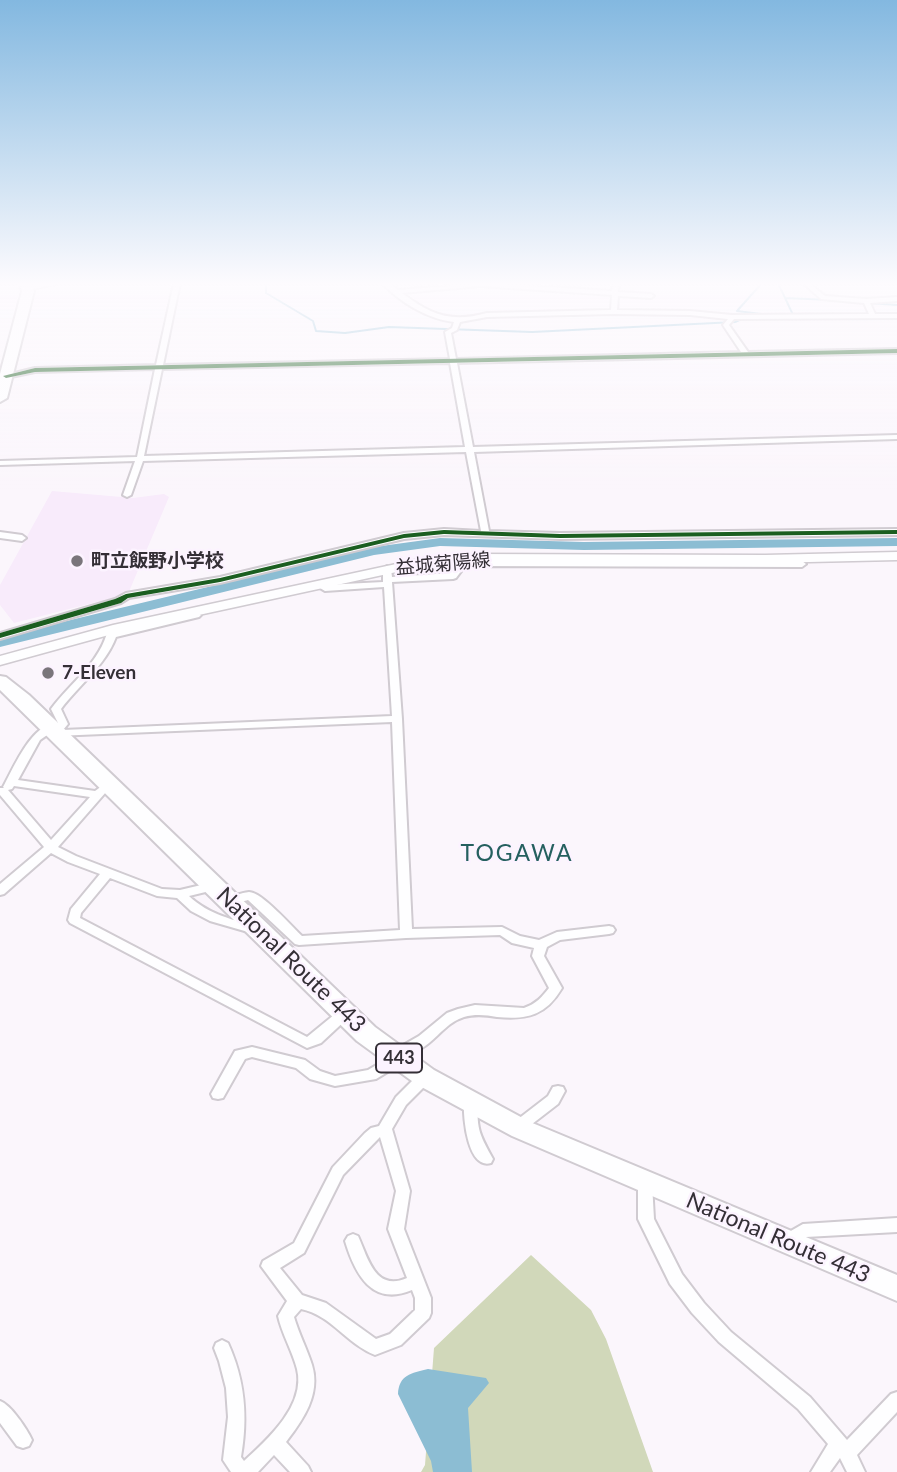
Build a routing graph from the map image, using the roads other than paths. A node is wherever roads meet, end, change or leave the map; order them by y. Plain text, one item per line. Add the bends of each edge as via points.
1 (11, 352) edge
2 (163, 352) edge
3 (451, 352) edge
4 (744, 352) edge
5 (871, 352) edge
6 (746, 355) junction
7 (453, 362) junction
8 (160, 369) junction
9 (6, 376) junction
10 (0, 396) edge
11 (897, 437) edge
12 (471, 450) junction
13 (140, 459) junction
14 (0, 463) edge
15 (127, 495) dead end
16 (485, 532) junction
17 (897, 532) edge
18 (0, 535) edge
19 (22, 538) dead end
20 (897, 556) edge
21 (802, 564) dead end
22 (388, 578) junction
23 (113, 632) junction
24 (0, 636) edge
25 (0, 661) edge
26 (0, 681) edge
27 (397, 719) junction
28 (53, 731) junction
29 (6, 789) edge
30 (104, 790) junction
31 (50, 847) junction
32 (108, 873) junction
33 (0, 891) edge
34 (222, 893) junction
35 (180, 894) junction
36 (609, 930) dead end
37 (261, 931) junction
38 (406, 934) junction
39 (541, 944) junction
40 (345, 1013) junction
41 (397, 1057) junction
42 (425, 1077) junction
43 (558, 1091) dead end
44 (218, 1094) dead end
45 (471, 1103) junction
46 (518, 1127) junction
47 (386, 1131) junction
48 (486, 1159) dead end
49 (645, 1183) junction
50 (897, 1225) edge
51 (353, 1241) dead end
52 (787, 1241) junction
53 (416, 1281) junction
54 (897, 1288) edge
55 (297, 1301) junction
56 (222, 1348) dead end
57 (897, 1400) edge
58 (0, 1409) edge
59 (23, 1440) dead end
60 (274, 1442) junction
61 (842, 1449) junction
62 (244, 1472) edge
63 (302, 1472) edge
64 (820, 1472) edge
65 (856, 1472) edge

1 - 9 highway
2 - 8 street
3 - 7 street
4 - 6 street
5 - 6 street
6 - 7 street
7 - 8 street
7 - 12 street
8 - 9 street via 35,370
8 - 13 street
9 - 10 highway
11 - 12 street
12 - 13 street
12 - 16 street
13 - 14 street
13 - 15 street
16 - 17 street via 560,536
16 - 24 street via 404,536 207,583 126,596
18 - 19 street
20 - 22 main road, 益城菊陽線 via 474,558 424,562
21 - 22 street via 462,563 453,576
22 - 23 main road, 益城菊陽線
22 - 27 street
23 - 25 main road, 益城菊陽線
23 - 28 street via 98,658 58,705 63,724
26 - 28 highway, National Route 443 / 443
27 - 28 street
27 - 38 street
28 - 29 street via 36,737
28 - 30 highway, National Route 443 / 443
29 - 30 street
29 - 31 street
30 - 31 street
30 - 34 highway, National Route 443 / 443
31 - 32 street
31 - 33 street
32 - 35 street via 161,893
32 - 40 street via 75,912 74,920 307,1043
34 - 35 street
34 - 37 highway, National Route 443 / 443
34 - 38 street via 258,901 299,941
35 - 37 street via 190,907 232,925
36 - 39 street via 557,936
37 - 40 highway, National Route 443 / 443
38 - 39 street via 502,931 516,940
39 - 41 street via 538,956 556,988 539,1005 512,1015 462,1012 439,1023 424,1040
40 - 41 highway, National Route 443 / 443
41 - 42 highway, National Route 443 / 443
41 - 44 street via 371,1075 334,1081 300,1064 245,1053
42 - 45 highway, National Route 443 / 443
42 - 47 street via 396,1108
43 - 46 street
45 - 46 highway, National Route 443 / 443
45 - 48 street via 469,1122 476,1147
46 - 49 highway, National Route 443 / 443
47 - 53 street via 403,1191 396,1229
47 - 55 street via 370,1137 338,1171 299,1248 269,1266
49 - 52 highway, National Route 443 / 443
49 - 61 street via 646,1219 676,1279 725,1337 804,1403
50 - 52 street via 803,1231
51 - 53 street via 359,1264 369,1277 393,1288
52 - 54 highway, National Route 443 / 443
53 - 55 street via 423,1298 422,1313 395,1340 375,1347 358,1338 331,1311 313,1302
55 - 60 street via 286,1316 307,1374 306,1390
56 - 62 street via 231,1366 238,1430 232,1460
57 - 61 street
58 - 59 street
60 - 62 street
60 - 63 street
61 - 64 street
61 - 65 street

